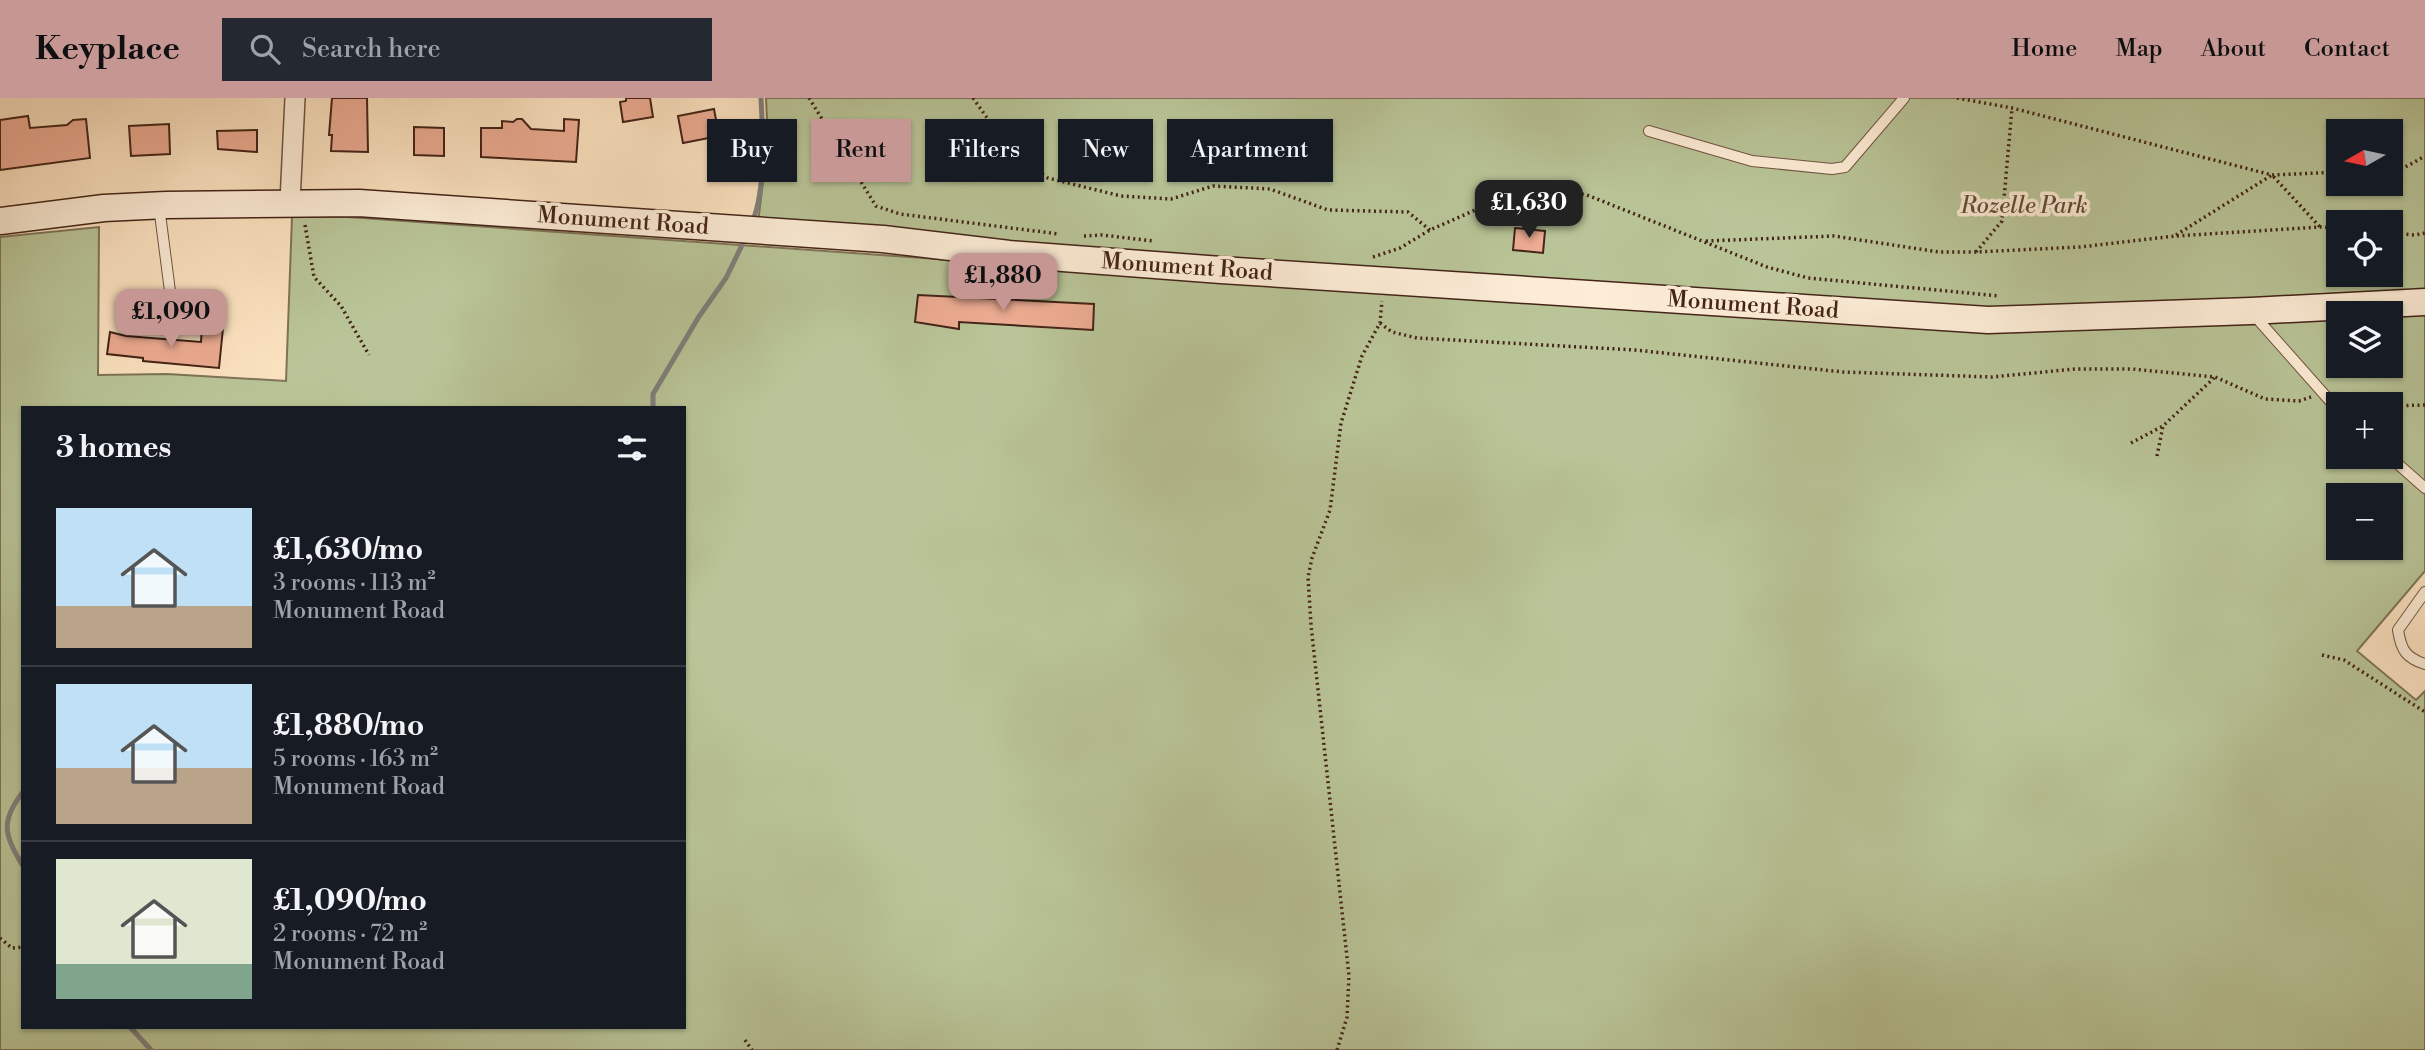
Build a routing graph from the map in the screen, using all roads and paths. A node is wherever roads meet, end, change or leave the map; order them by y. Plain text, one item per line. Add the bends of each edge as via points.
1 (295, 98) edge
2 (808, 98) edge
3 (973, 98) edge
4 (1904, 98) edge
5 (1957, 98) edge
6 (2012, 108) junction
7 (1649, 131) dead end
8 (2425, 156) edge
9 (2403, 168) edge
10 (2326, 173) edge
11 (2272, 175) junction
12 (295, 202) junction
13 (159, 205) junction
14 (0, 220) edge
15 (2320, 227) junction
16 (2326, 227) edge
17 (1430, 230) junction
18 (2425, 233) edge
19 (2403, 234) edge
20 (1063, 235) dead end
21 (2175, 236) junction
22 (1076, 237) dead end
23 (1155, 242) dead end
24 (1703, 242) junction
25 (1976, 252) junction
26 (1368, 258) dead end
27 (1384, 282) junction
28 (2000, 296) dead end
29 (171, 299) dead end
30 (2425, 302) edge
31 (2250, 311) junction
32 (1380, 323) junction
33 (369, 355) dead end
34 (2215, 377) junction
35 (2322, 393) junction
36 (2326, 397) edge
37 (2425, 405) edge
38 (2403, 406) edge
39 (2163, 426) junction
40 (2131, 443) dead end
41 (2157, 456) dead end
42 (2403, 469) edge
43 (2425, 488) edge
44 (2425, 592) edge
45 (2322, 655) dead end
46 (2425, 664) edge
47 (2425, 712) edge
48 (0, 939) edge
49 (21, 947) edge
50 (746, 1040) dead end
51 (751, 1050) edge
52 (1337, 1050) edge

1 - 12 street
2 - 20 path via 876,206 900,214
3 - 17 path via 1014,156 1048,178 1121,196 1171,199 1213,186 1270,189 1328,210 1409,212
4 - 7 lane via 1850,168 1752,161
5 - 6 path
6 - 11 path
6 - 25 path via 2002,220
8 - 9 path
10 - 11 path
11 - 15 path
11 - 21 path
12 - 13 main road, Monument Road
12 - 27 main road, Monument Road via 748,229
12 - 33 path via 314,277 341,306
13 - 14 main road, Monument Road
13 - 29 lane
15 - 16 path
15 - 21 path
17 - 24 path via 1532,185 1587,195
17 - 26 path via 1400,248
18 - 19 path
21 - 25 path
22 - 23 path via 1102,235
24 - 25 path via 1834,236 1940,252
24 - 28 path via 1808,278
27 - 31 main road, Monument Road via 1988,320
27 - 32 path
30 - 31 main road, Monument Road
31 - 35 lane
32 - 34 path via 1392,332 1417,338 1635,349 1843,372 1992,377 2132,369
32 - 52 path via 1362,356 1347,400 1330,510 1308,577 1349,976 1349,1005
34 - 35 path via 2265,399 2299,401
34 - 39 path
35 - 36 lane
37 - 38 path
39 - 40 path
39 - 41 path
42 - 43 lane
44 - 46 lane via 2398,630 2405,653
45 - 47 path via 2344,660
48 - 49 path via 12,948
50 - 51 path

